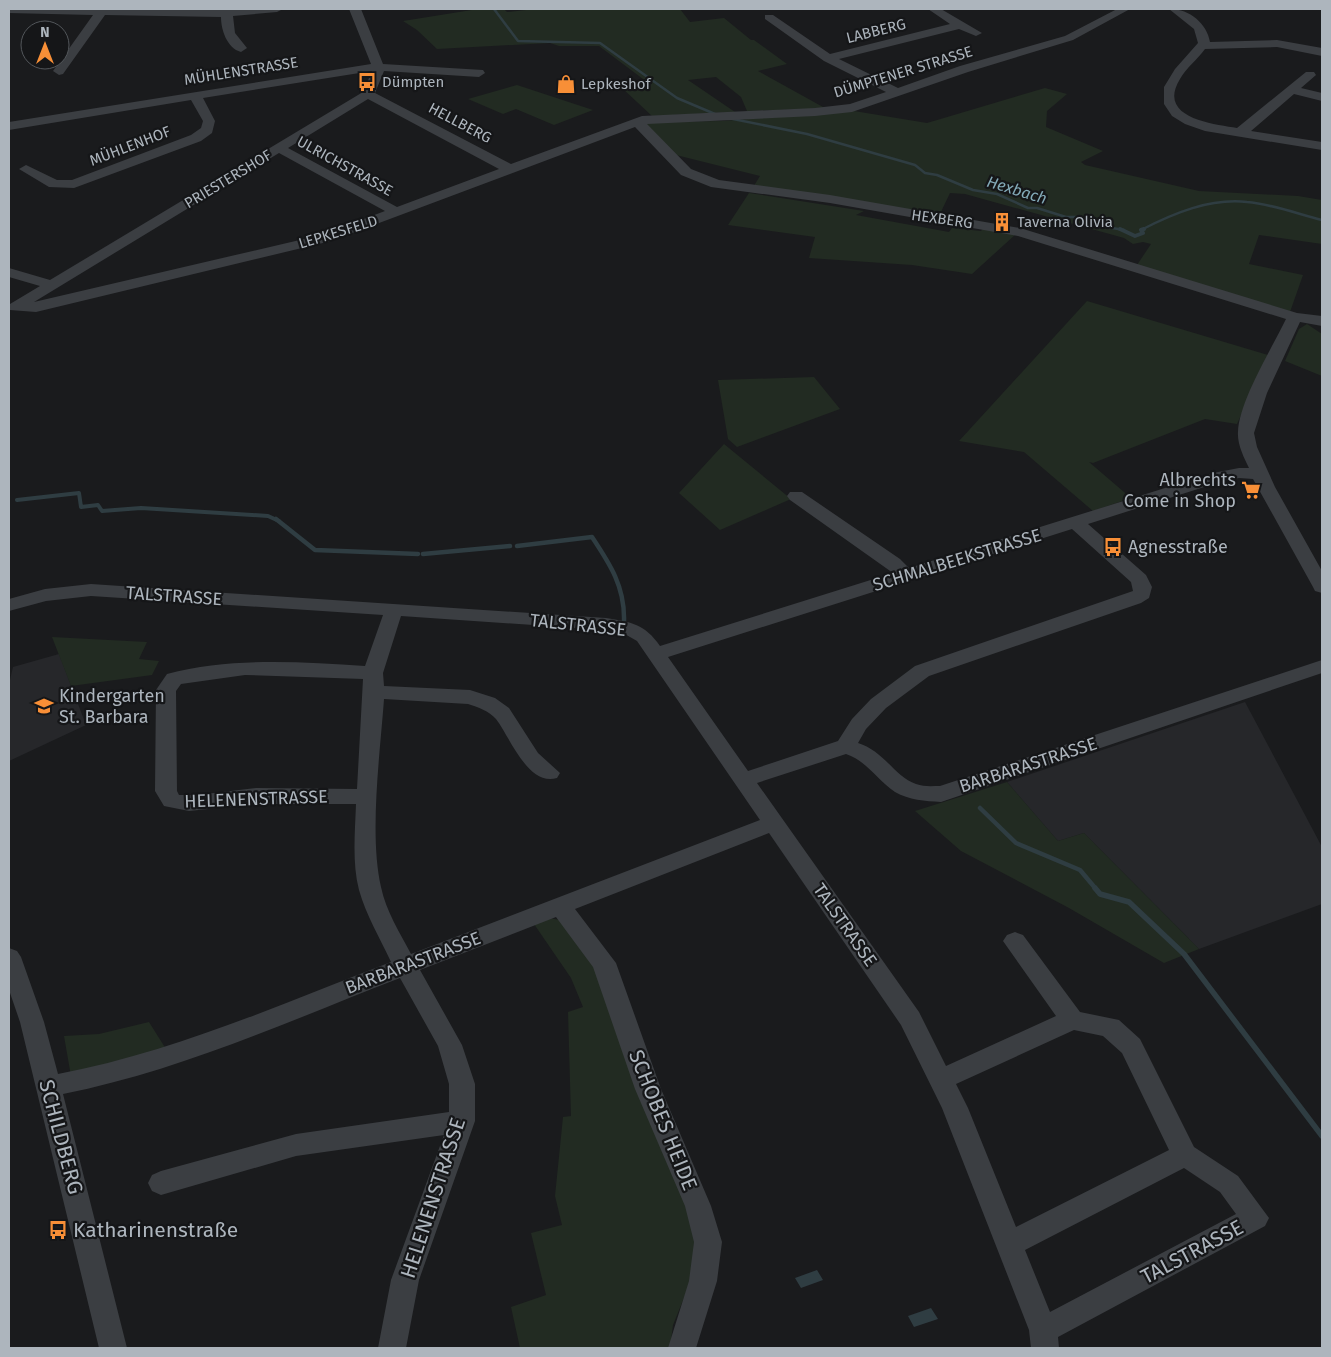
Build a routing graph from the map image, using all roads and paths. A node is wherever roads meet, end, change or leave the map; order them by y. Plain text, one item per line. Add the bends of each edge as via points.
1 (277, 9) edge
2 (355, 9) edge
3 (933, 9) edge
4 (1125, 9) edge
5 (1175, 9) edge
6 (9, 10) edge
7 (102, 11) junction
8 (227, 14) junction
9 (769, 17) dead end
10 (960, 25) junction
11 (976, 34) dead end
12 (1202, 46) junction
13 (241, 48) dead end
14 (1322, 52) edge
15 (828, 58) junction
16 (379, 68) junction
17 (59, 71) dead end
18 (479, 73) dead end
19 (1310, 75) dead end
20 (1292, 90) junction
21 (898, 92) junction
22 (368, 94) junction
23 (195, 95) junction
24 (1322, 97) edge
25 (649, 118) joint
26 (634, 122) junction
27 (9, 126) edge
28 (1241, 132) junction
29 (1322, 146) edge
30 (279, 148) junction
31 (26, 169) dead end
32 (509, 169) junction
33 (396, 212) junction
34 (9, 272) edge
35 (51, 285) junction
36 (12, 309) edge
37 (1295, 317) junction
38 (1322, 321) edge
39 (1260, 474) junction
40 (796, 496) dead end
41 (1076, 523) junction
42 (906, 576) junction
43 (1322, 587) edge
44 (9, 605) edge
45 (394, 610) junction
46 (656, 654) junction
47 (1322, 666) edge
48 (374, 682) junction
49 (846, 746) junction
50 (549, 773) dead end
51 (744, 780) junction
52 (367, 797) junction
53 (774, 823) junction
54 (560, 906) junction
55 (1015, 942) dead end
56 (9, 957) edge
57 (405, 966) junction
58 (1072, 1020) junction
59 (940, 1080) junction
60 (47, 1087) junction
61 (462, 1121) junction
62 (1185, 1155) junction
63 (161, 1183) dead end
64 (1008, 1244) junction
65 (1044, 1339) edge
66 (112, 1348) edge
67 (392, 1348) edge
68 (682, 1348) edge

1 - 8 street
2 - 16 street
3 - 10 street
4 - 21 street, DÜMPTENER STRASSE via 1069,38
5 - 12 street via 1201,29 1204,34
6 - 7 street
7 - 8 street
7 - 17 street
8 - 13 street via 226,23 234,42
9 - 15 street
10 - 11 street
10 - 15 street, LABBERG
12 - 14 street via 1273,43 1304,46
12 - 28 street via 1168,88 1173,111 1190,122
15 - 21 street
16 - 18 street, MÜHLENSTRASSE
16 - 22 street
16 - 23 street, MÜHLENSTRASSE via 359,68
19 - 20 street
20 - 24 street
20 - 28 street
21 - 25 street, DÜMPTENER STRASSE via 834,111
22 - 30 street, PRIESTERSHOF
22 - 32 street, HELLBERG
23 - 27 street, MÜHLENSTRASSE
23 - 31 street, MÜHLENHOF via 209,121 207,130 196,138 74,184 54,184
25 - 26 street, LEPKESFELD
26 - 32 street, LEPKESFELD
26 - 37 street, HEXBERG via 686,172 716,184 830,199 1020,232
28 - 29 street
30 - 33 street, ULRICHSTRASSE
30 - 35 street, PRIESTERSHOF
32 - 33 street, LEPKESFELD
33 - 36 street, LEPKESFELD via 326,238 36,307
34 - 35 street
35 - 36 street, PRIESTERSHOF
37 - 38 street, HEXBERG
37 - 39 street via 1252,411 1246,432
39 - 41 street, SCHMALBEEKSTRASSE via 1239,473 1219,477
39 - 43 street
40 - 42 street via 893,563
41 - 42 street, SCHMALBEEKSTRASSE
41 - 49 street via 1139,579 1142,594 922,671 905,681 853,729
42 - 46 street, SCHMALBEEKSTRASSE
44 - 45 street, TALSTRASSE via 44,596 91,590
45 - 46 street, TALSTRASSE via 606,624 628,628 644,637
45 - 48 street, HELENENSTRASSE
46 - 51 street, TALSTRASSE
47 - 49 street, BARBARASTRASSE via 941,794 913,793 900,786 864,754
48 - 50 street, HELENENSTRASSE via 470,697 488,703 502,713 531,758
48 - 52 street, HELENENSTRASSE
48 - 52 street, HELENENSTRASSE via 286,669 236,670 186,675 174,679 166,690 166,791 172,801 189,803 296,795
49 - 51 street
51 - 53 street, TALSTRASSE
52 - 57 street, HELENENSTRASSE via 366,860 370,888
53 - 54 street, BARBARASTRASSE
53 - 59 street, TALSTRASSE via 910,1019
54 - 57 street, BARBARASTRASSE
54 - 68 street, SCHOBES HEIDE via 604,963 648,1089 698,1206 708,1242 703,1281
55 - 58 street
56 - 60 street, SCHILDBERG via 32,1022
57 - 60 street, BARBARASTRASSE via 171,1057 109,1076
57 - 61 street, HELENENSTRASSE via 450,1044 462,1084
58 - 59 street
58 - 62 street via 1110,1027 1131,1046
59 - 64 street, TALSTRASSE via 955,1108
60 - 66 street, SCHILDBERG
61 - 63 street via 296,1145
61 - 67 street, HELENENSTRASSE via 405,1280
62 - 64 street
62 - 65 street, TALSTRASSE via 1229,1184 1255,1218
64 - 65 street, TALSTRASSE

